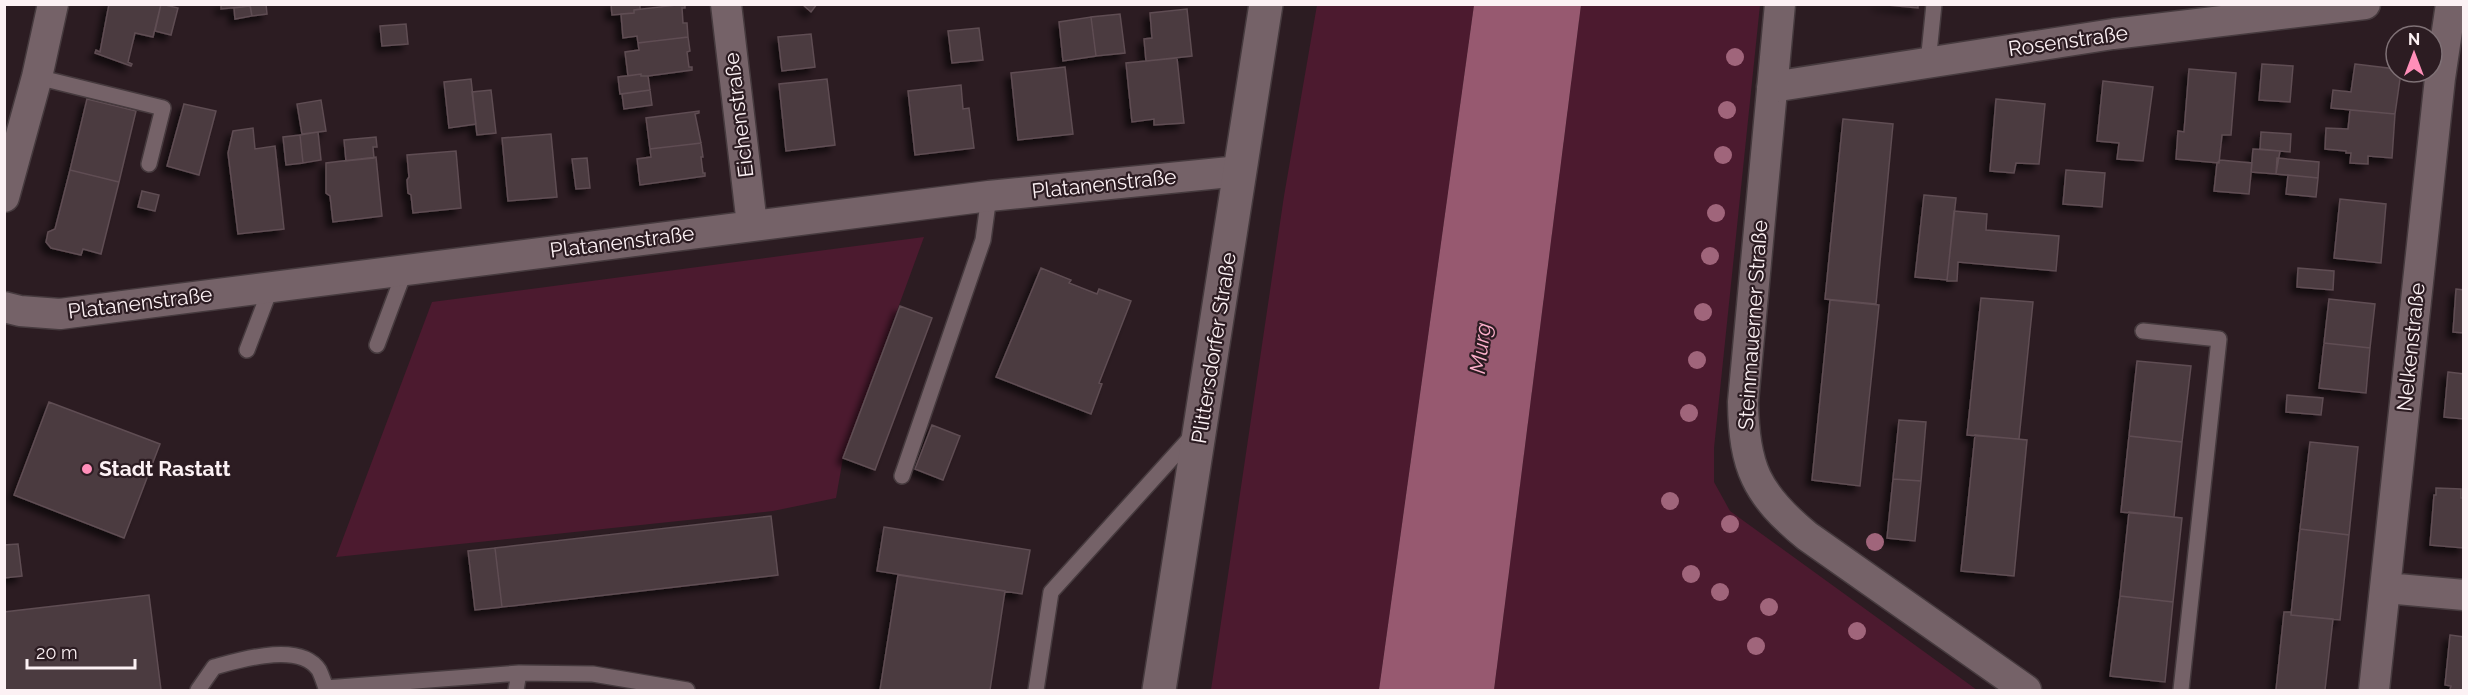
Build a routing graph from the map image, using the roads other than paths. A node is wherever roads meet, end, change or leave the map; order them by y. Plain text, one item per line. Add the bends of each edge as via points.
1 (53, 4) edge
2 (726, 4) edge
3 (1266, 4) edge
4 (1780, 4) edge
5 (1934, 4) edge
6 (2365, 4) edge
7 (2451, 4) edge
8 (1928, 63) junction
9 (37, 77) junction
10 (1772, 87) junction
11 (149, 164) dead end
12 (1240, 171) junction
13 (5, 192) edge
14 (988, 196) junction
15 (752, 225) junction
16 (405, 270) junction
17 (271, 287) junction
18 (4, 307) edge
19 (2143, 331) dead end
20 (377, 345) dead end
21 (247, 350) dead end
22 (1202, 425) junction
23 (902, 476) dead end
24 (2386, 588) junction
25 (2463, 595) edge
26 (519, 673) junction
27 (326, 689) edge
28 (198, 690) edge
29 (516, 690) edge
30 (687, 690) edge
31 (1036, 690) edge
32 (1159, 690) edge
33 (2026, 690) edge
34 (2181, 690) edge
35 (2374, 690) edge

1 - 9 street
2 - 15 street, Eichenstraße
3 - 12 street, Plittersdorfer Straße
4 - 10 street, Steinmauerner Straße
5 - 8 lane
6 - 8 street, Rosenstraße via 2113,34
7 - 24 street, Nelkenstraße
8 - 10 street, Rosenstraße
9 - 11 lane via 163,108
9 - 13 street
10 - 33 street, Steinmauerner Straße via 1743,402 1749,462 1764,494 1807,536
12 - 14 street, Platanenstraße
12 - 22 street, Plittersdorfer Straße
14 - 15 street, Platanenstraße
14 - 23 lane via 982,240
15 - 16 street, Platanenstraße
16 - 17 street, Platanenstraße
16 - 20 lane
17 - 18 street, Platanenstraße via 60,314
17 - 21 lane
19 - 34 lane via 2219,339
22 - 31 lane via 1051,592
22 - 32 street, Plittersdorfer Straße
24 - 25 street
24 - 35 street, Nelkenstraße
26 - 27 lane
26 - 29 lane
26 - 30 lane via 593,674
27 - 28 lane via 318,668 301,658 264,653 214,667

